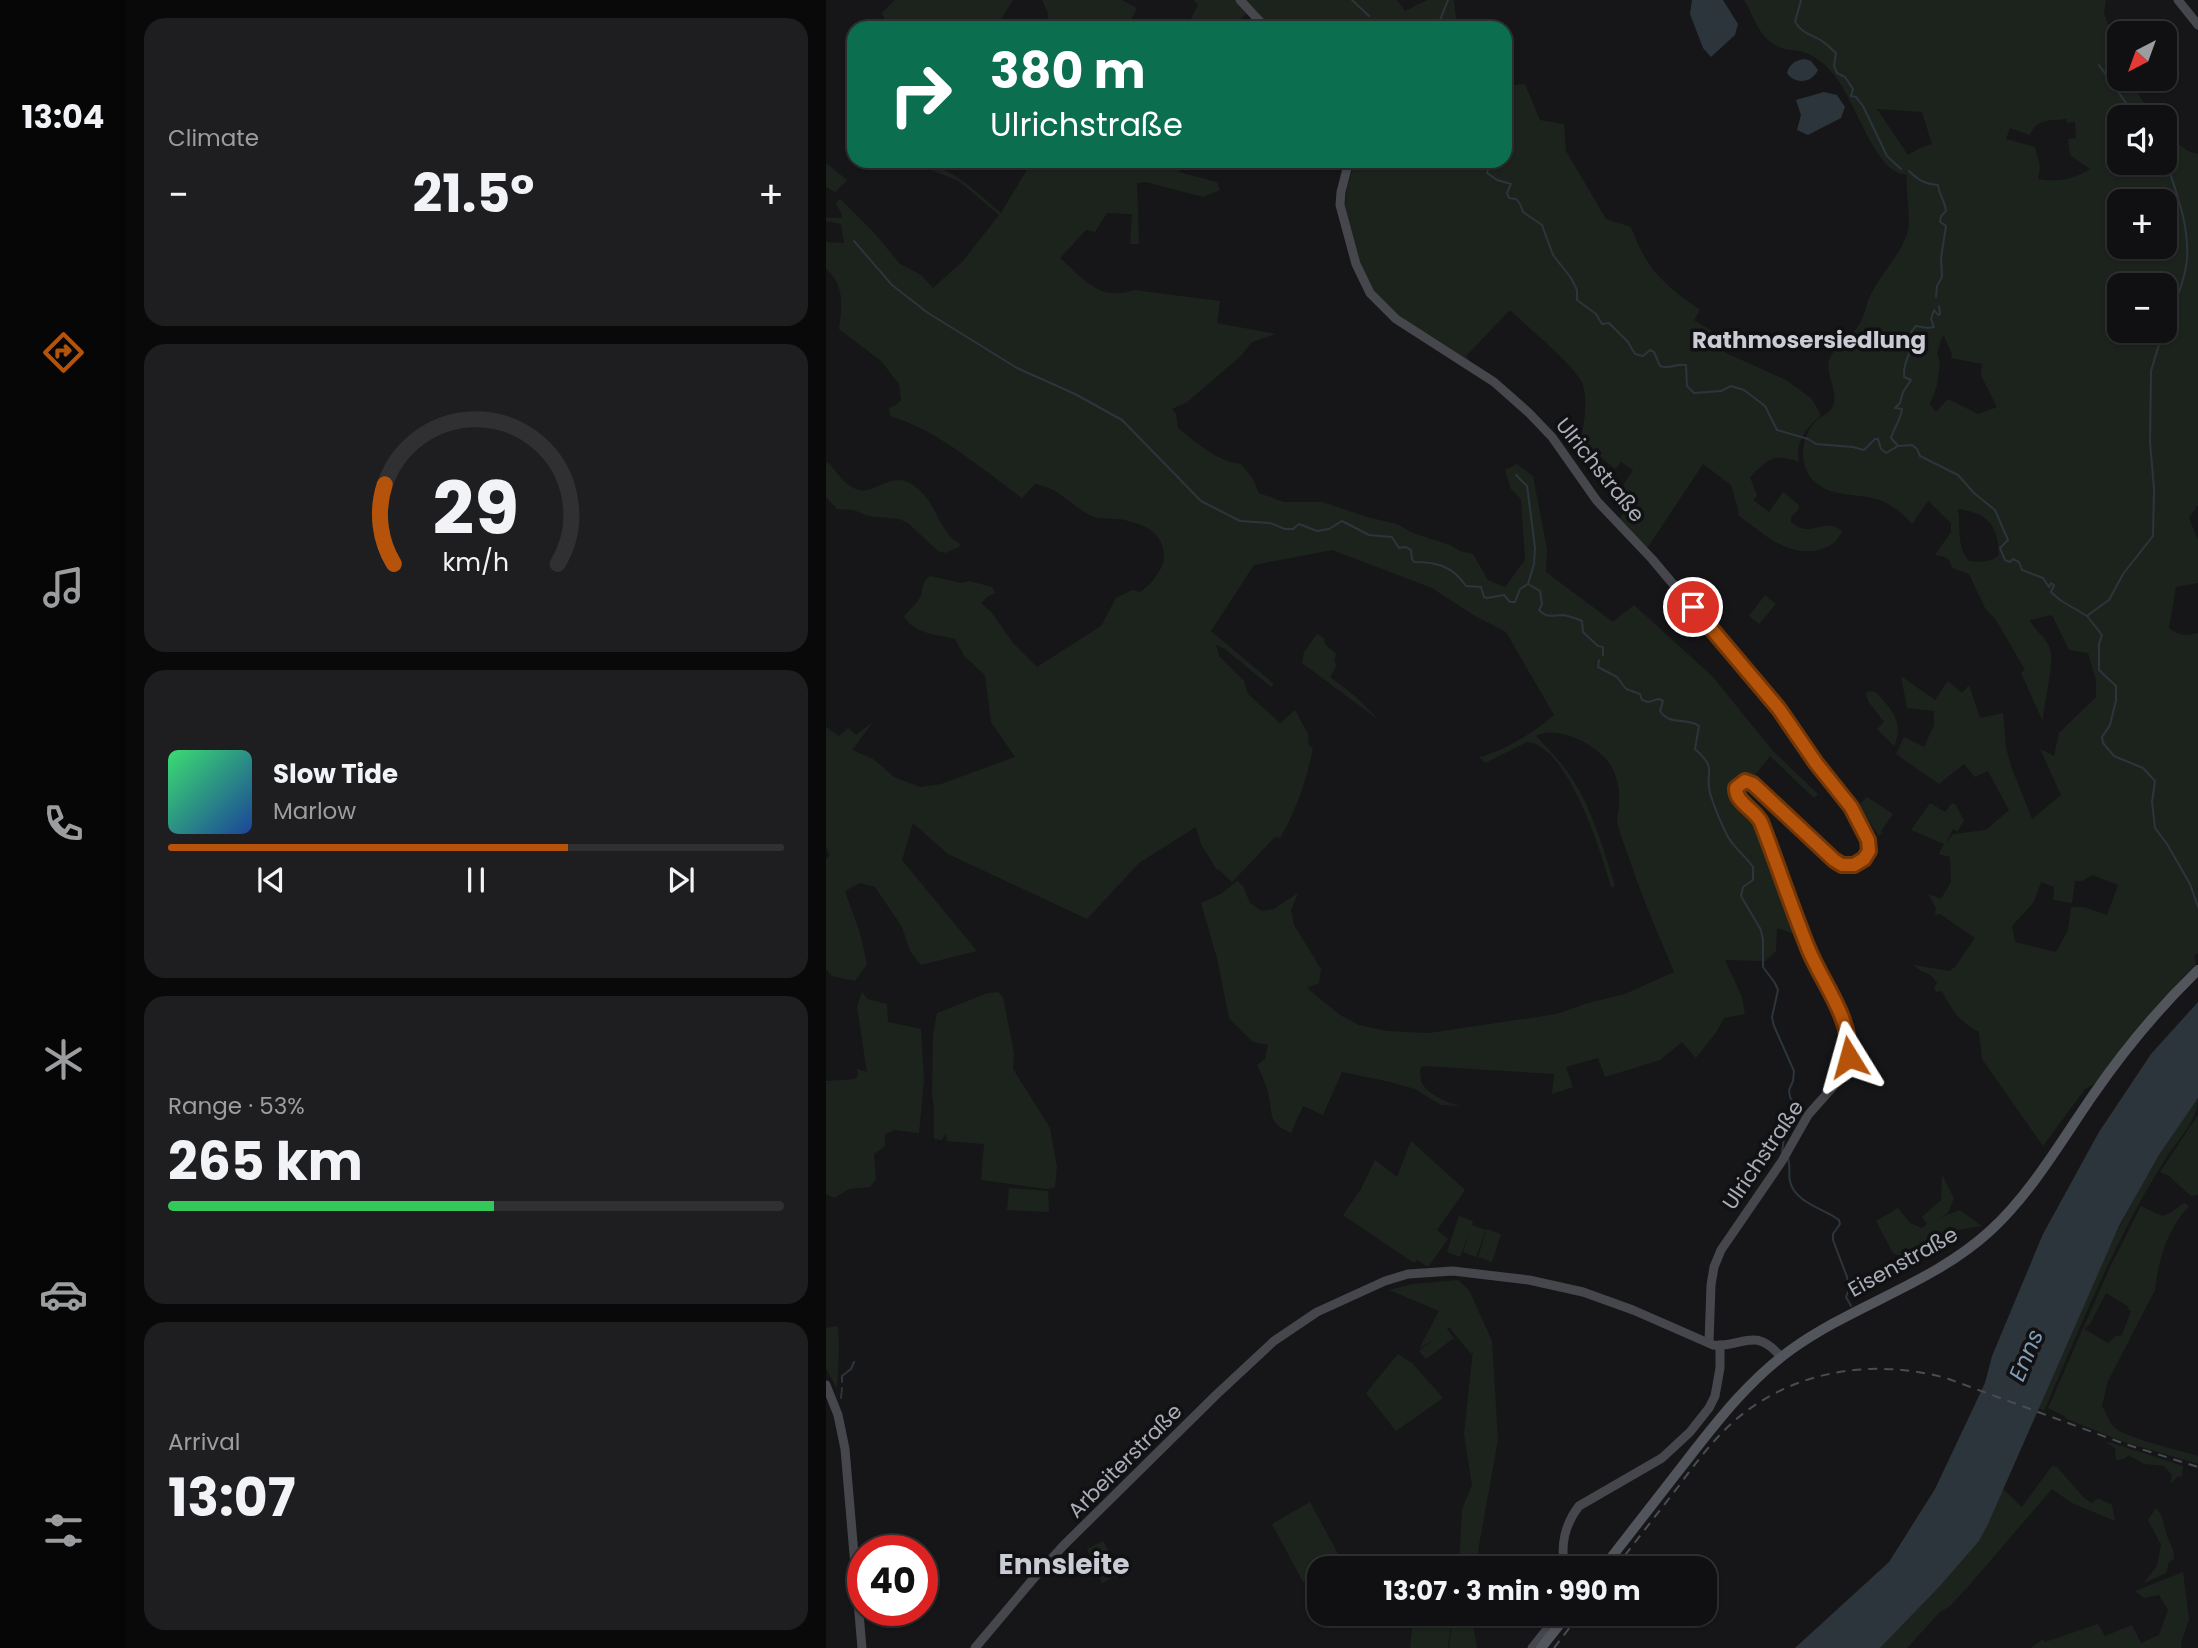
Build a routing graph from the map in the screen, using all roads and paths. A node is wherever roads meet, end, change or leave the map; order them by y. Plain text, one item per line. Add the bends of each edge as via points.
1 (1240, 0) edge
2 (2178, 0) edge
3 (1260, 21) edge
4 (2198, 26) edge
5 (1347, 168) edge
6 (2198, 970) edge
7 (1709, 1343) junction
8 (1720, 1345) junction
9 (1781, 1357) junction
10 (826, 1385) edge
11 (1563, 1556) edge
12 (1612, 1556) edge
13 (1549, 1626) edge
14 (1558, 1626) edge
15 (862, 1648) edge
16 (975, 1648) edge
17 (1532, 1648) edge
18 (1541, 1648) edge

1 - 3 street
2 - 4 street
5 - 7 street, Ulrichstraße via 1340,205 1356,264 1370,293 1395,319 1494,382 1542,426 1597,501 1779,709 1851,807 1865,834 1867,855 1858,864 1842,865 1753,784 1745,781 1736,788 1738,798 1761,822 1809,951 1841,1015 1848,1063 1808,1115 1717,1259 1711,1285
6 - 9 main road, Eisenstraße via 2128,1048 2001,1221 1970,1248 1822,1329
7 - 8 street, Arbeiterstraße
7 - 16 street, Arbeiterstraße via 1633,1310 1557,1285 1469,1272 1421,1273 1385,1281 1313,1314 1262,1350 1110,1499
8 - 9 street via 1756,1340
8 - 11 street via 1718,1383 1709,1408 1667,1455 1579,1506 1566,1532
9 - 12 main road, Eisenstraße via 1728,1408
10 - 15 street via 845,1449
13 - 17 street
14 - 18 main road

